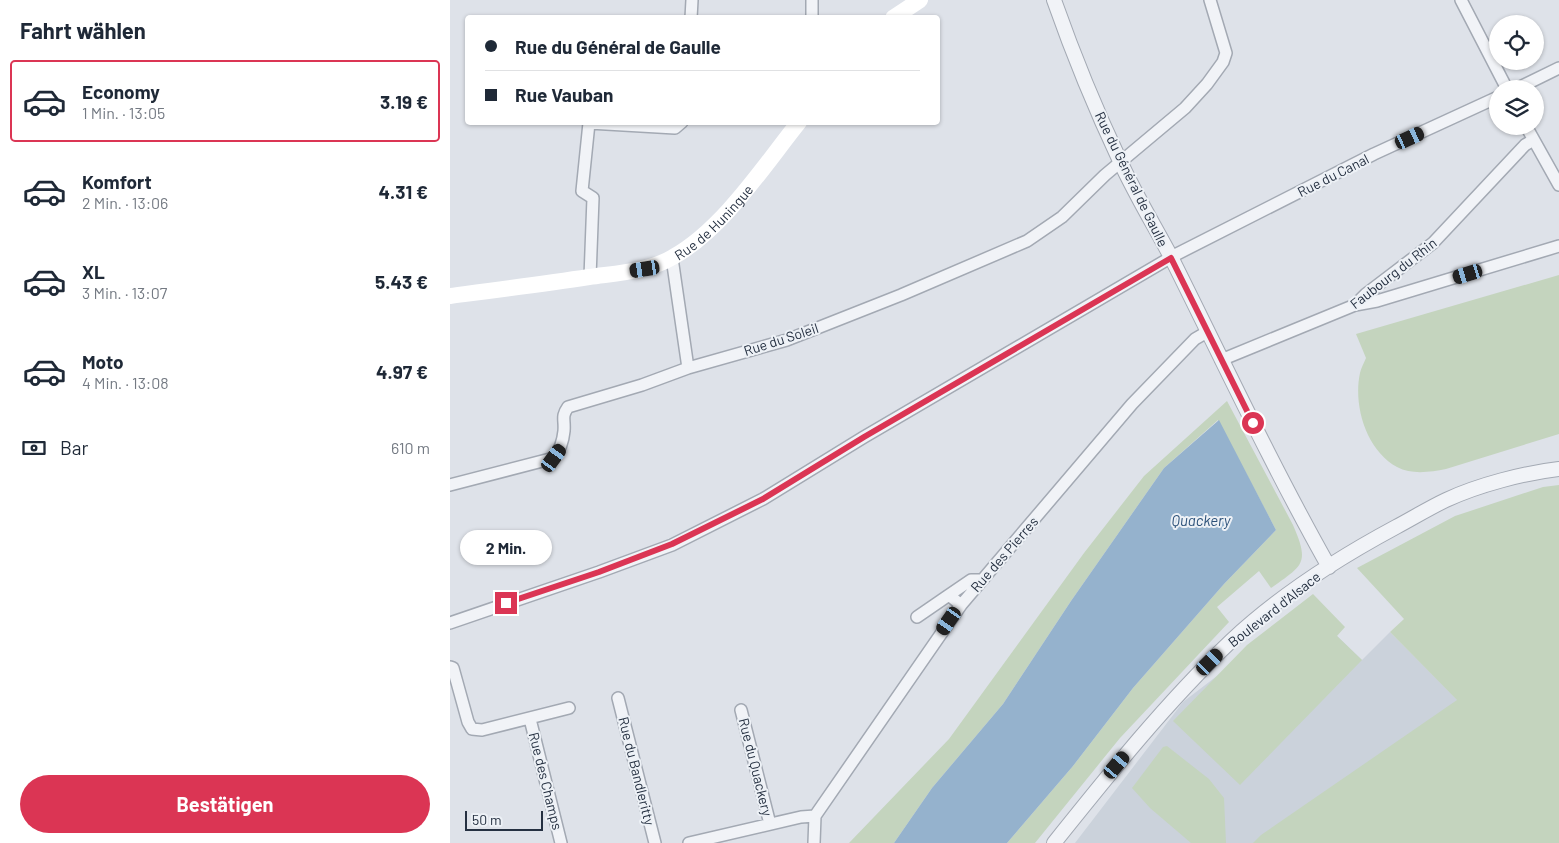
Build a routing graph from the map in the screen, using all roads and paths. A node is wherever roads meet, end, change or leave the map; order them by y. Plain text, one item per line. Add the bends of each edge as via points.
1 (692, 0) edge
2 (812, 0) edge
3 (920, 0) edge
4 (1054, 0) edge
5 (1210, 0) edge
6 (1461, 0) edge
7 (691, 15) edge
8 (812, 15) edge
9 (897, 15) edge
10 (1559, 68) edge
11 (1502, 80) edge
12 (1534, 80) edge
13 (1489, 101) edge
14 (589, 125) edge
15 (632, 125) edge
16 (678, 125) edge
17 (797, 125) edge
18 (1530, 135) edge
19 (1533, 140) junction
20 (1120, 162) junction
21 (1559, 185) edge
22 (1559, 246) edge
23 (672, 258) junction
24 (1171, 258) junction
25 (590, 277) junction
26 (450, 296) edge
27 (1355, 305) junction
28 (1207, 332) junction
29 (1221, 360) junction
30 (688, 368) junction
31 (1559, 469) edge
32 (450, 485) edge
33 (1329, 567) junction
34 (982, 580) junction
35 (949, 595) junction
36 (961, 605) junction
37 (917, 617) dead end
38 (450, 623) edge
39 (450, 667) edge
40 (618, 698) dead end
41 (568, 708) dead end
42 (742, 710) dead end
43 (530, 719) junction
44 (815, 816) junction
45 (770, 824) junction
46 (561, 843) edge
47 (655, 843) edge
48 (689, 843) edge
49 (814, 843) edge
50 (1054, 843) edge

1 - 7 street
2 - 8 street
3 - 9 main road
4 - 20 street, Rue du Général de Gaulle
5 - 20 street, Rue du Soleil via 1226,53 1224,62 1185,108
6 - 11 street
10 - 12 street
13 - 24 street, Rue du Canal via 1374,154
14 - 25 street via 582,192 593,198
15 - 16 street via 675,128
17 - 23 main road, Rue de Huningue via 726,214 697,241
18 - 19 street
19 - 21 street
19 - 27 street, Faubourg du Rhin via 1433,243
20 - 24 street, Rue du Général de Gaulle
20 - 30 street, Rue du Soleil via 1062,217 1027,241 786,340
22 - 27 street
23 - 25 main road, Rue de Huningue via 645,269
23 - 30 street
24 - 28 street, Rue du Général de Gaulle
24 - 38 street, Rue du Canal via 763,499 672,544
25 - 26 main road, Rue de Huningue
27 - 29 street, Faubourg du Rhin
28 - 29 street, Rue du Général de Gaulle
28 - 34 street, Rue des Pierres via 1195,339 1132,404
29 - 33 street, Rue du Général de Gaulle
30 - 32 street, Rue du Soleil via 568,406 563,414 560,450 554,458
31 - 33 street, Boulevard d'Alsace via 1539,471 1446,500
33 - 50 street, Boulevard d'Alsace via 1232,640 1188,684
34 - 35 street via 971,580
34 - 36 street, Rue des Pierres
35 - 36 street
35 - 37 street
36 - 44 street, Rue des Pierres
39 - 43 street via 472,729 482,730
40 - 47 street, Rue du Bandleritty
41 - 43 street
42 - 45 street, Rue du Quackery
43 - 46 street, Rue des Champs
44 - 45 street
44 - 49 street
45 - 48 street

